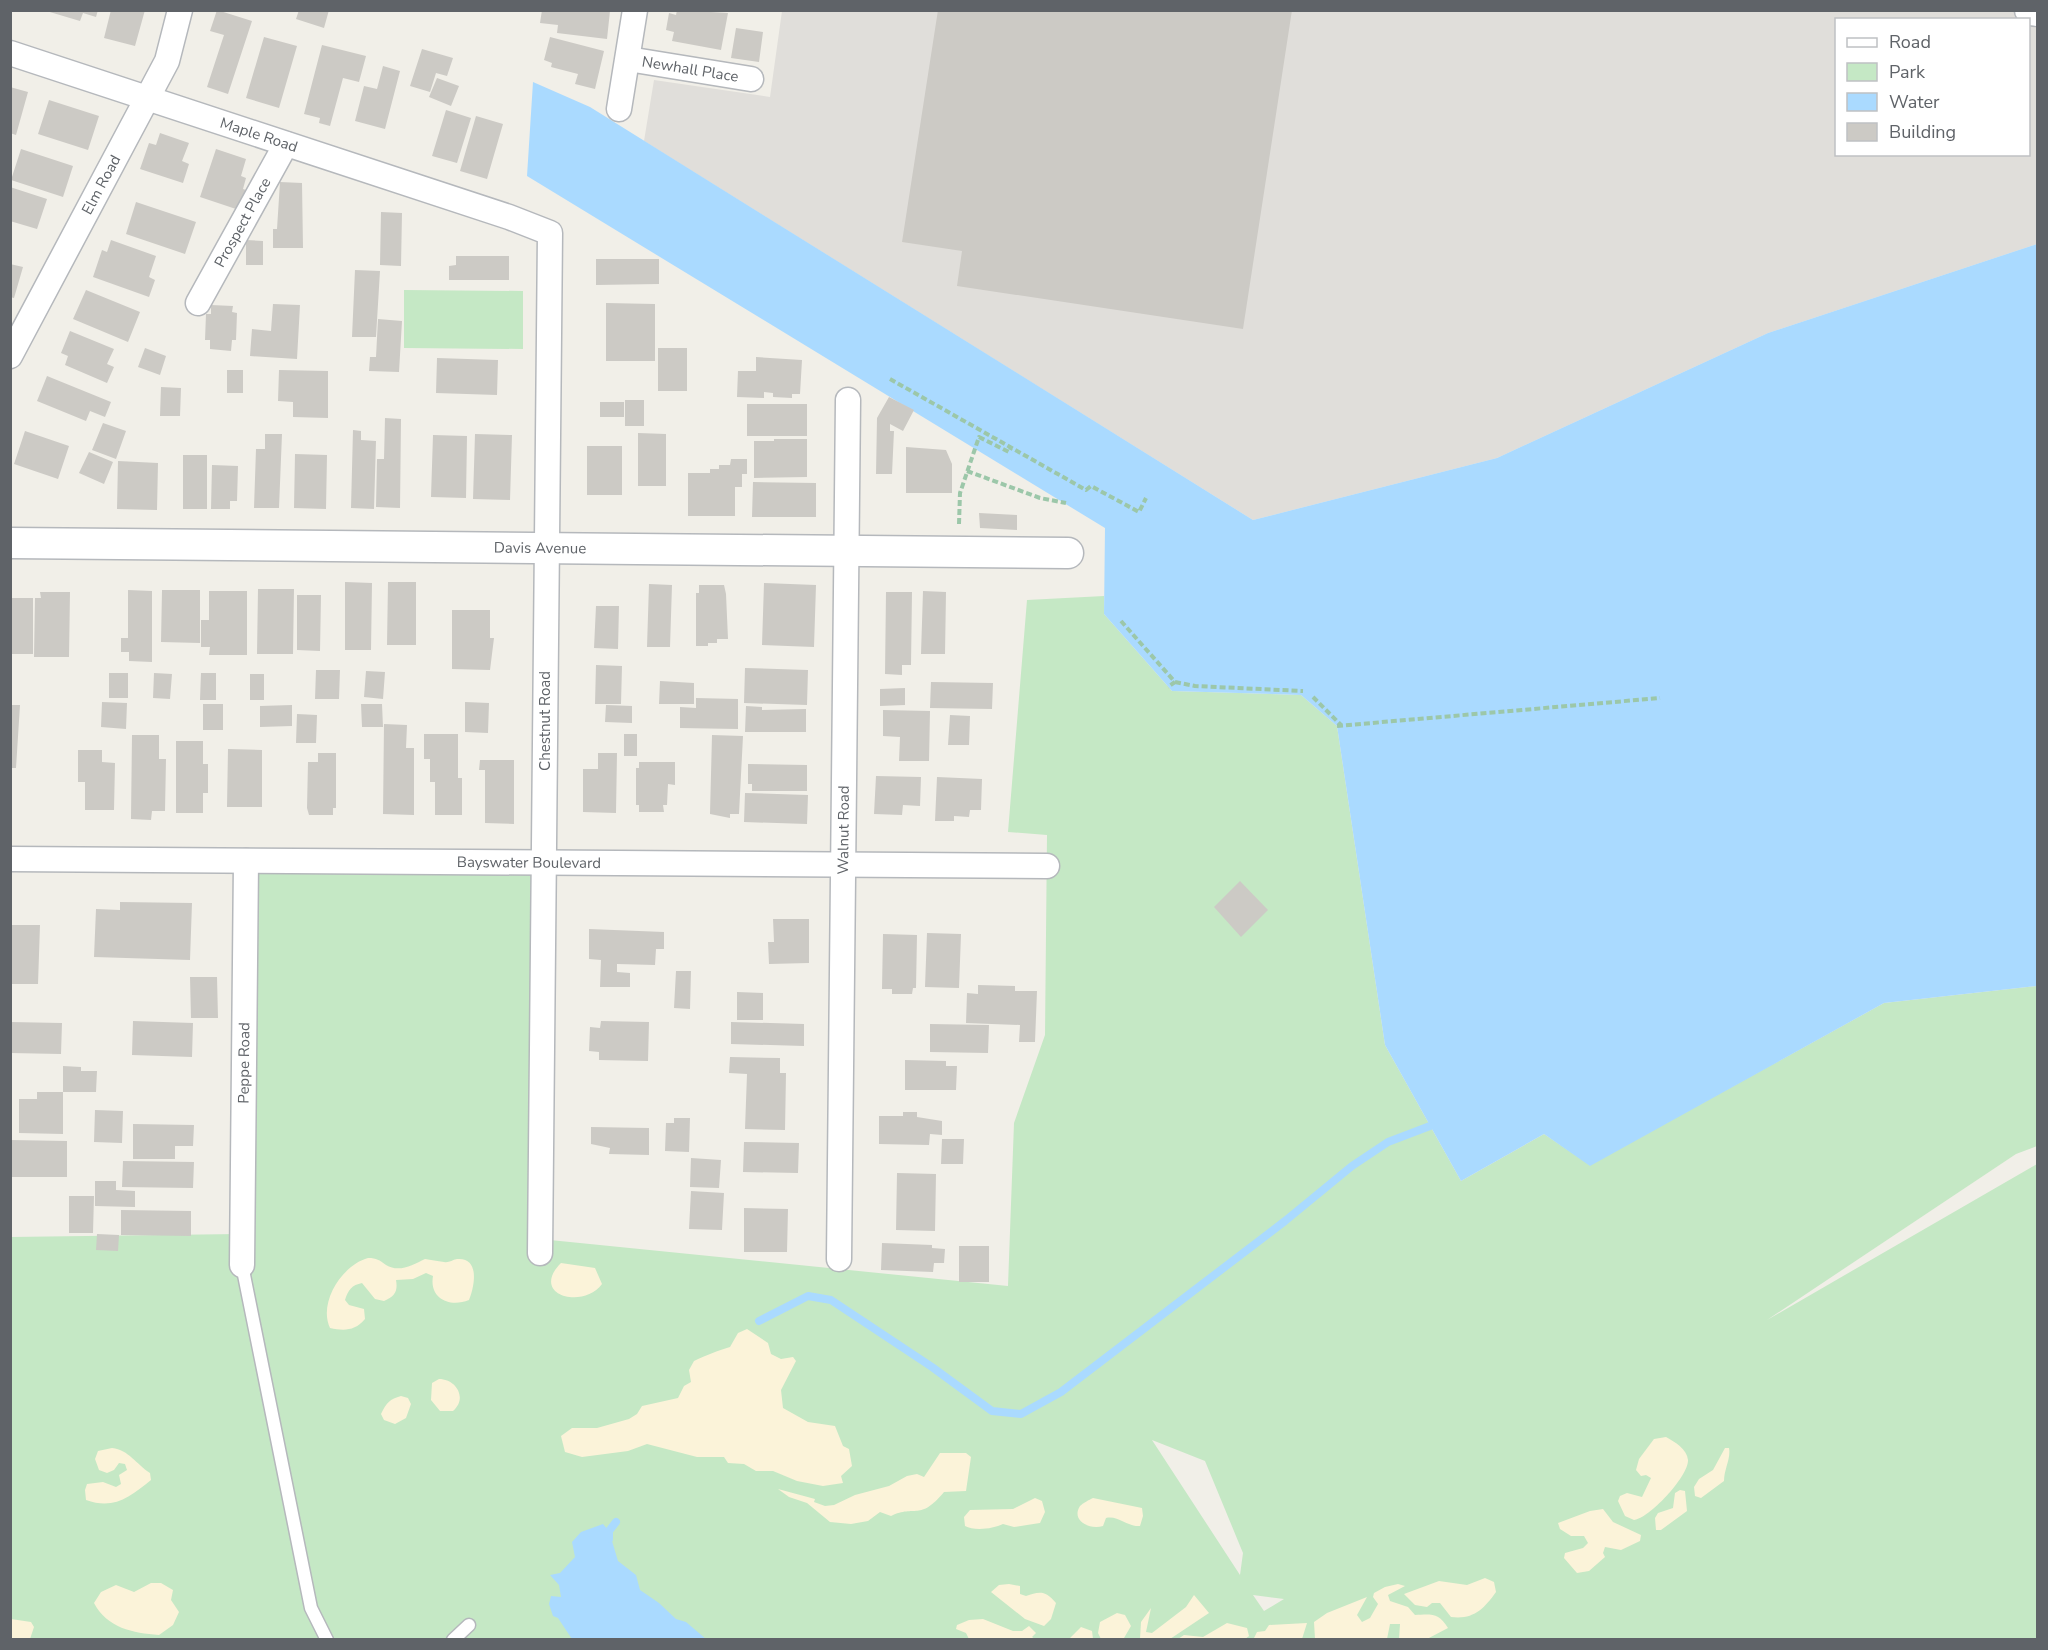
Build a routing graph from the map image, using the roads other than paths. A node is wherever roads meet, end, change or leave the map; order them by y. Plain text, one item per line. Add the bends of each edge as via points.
1 (180, 10) edge
2 (635, 10) edge
3 (2030, 10) edge
4 (2037, 11) edge
5 (10, 53) edge
6 (628, 59) junction
7 (751, 79) dead end
8 (146, 97) junction
9 (619, 109) dead end
10 (286, 144) junction
11 (509, 217) joint
12 (198, 303) dead end
13 (14, 341) edge
14 (848, 400) dead end
15 (10, 543) edge
16 (547, 548) junction
17 (846, 551) junction
18 (1068, 553) dead end
19 (10, 859) edge
20 (246, 861) junction
21 (544, 863) junction
22 (843, 865) junction
23 (1047, 866) dead end
24 (540, 1253) dead end
25 (839, 1259) dead end
26 (242, 1265) joint
27 (470, 1625) dead end
28 (327, 1640) edge
29 (453, 1640) edge

1 - 8 street, Elm Road via 167,61
2 - 6 street
3 - 4 street
5 - 8 street, Maple Road
6 - 7 street, Newhall Place
6 - 9 street
8 - 10 street, Maple Road
8 - 13 street, Elm Road
10 - 11 street, Maple Road
10 - 12 street, Prospect Place
11 - 16 street, Chestnut Road via 550,233
14 - 17 street, Walnut Road
15 - 16 street, Davis Avenue
16 - 17 street, Davis Avenue
16 - 21 street, Chestnut Road
17 - 18 street, Davis Avenue
17 - 22 street, Walnut Road
19 - 20 street, Bayswater Boulevard
20 - 21 street, Bayswater Boulevard
20 - 26 street, Peppe Road
21 - 22 street, Bayswater Boulevard
21 - 24 street, Chestnut Road
22 - 23 street, Bayswater Boulevard
22 - 25 street, Walnut Road
26 - 28 lane via 311,1608
27 - 29 lane

